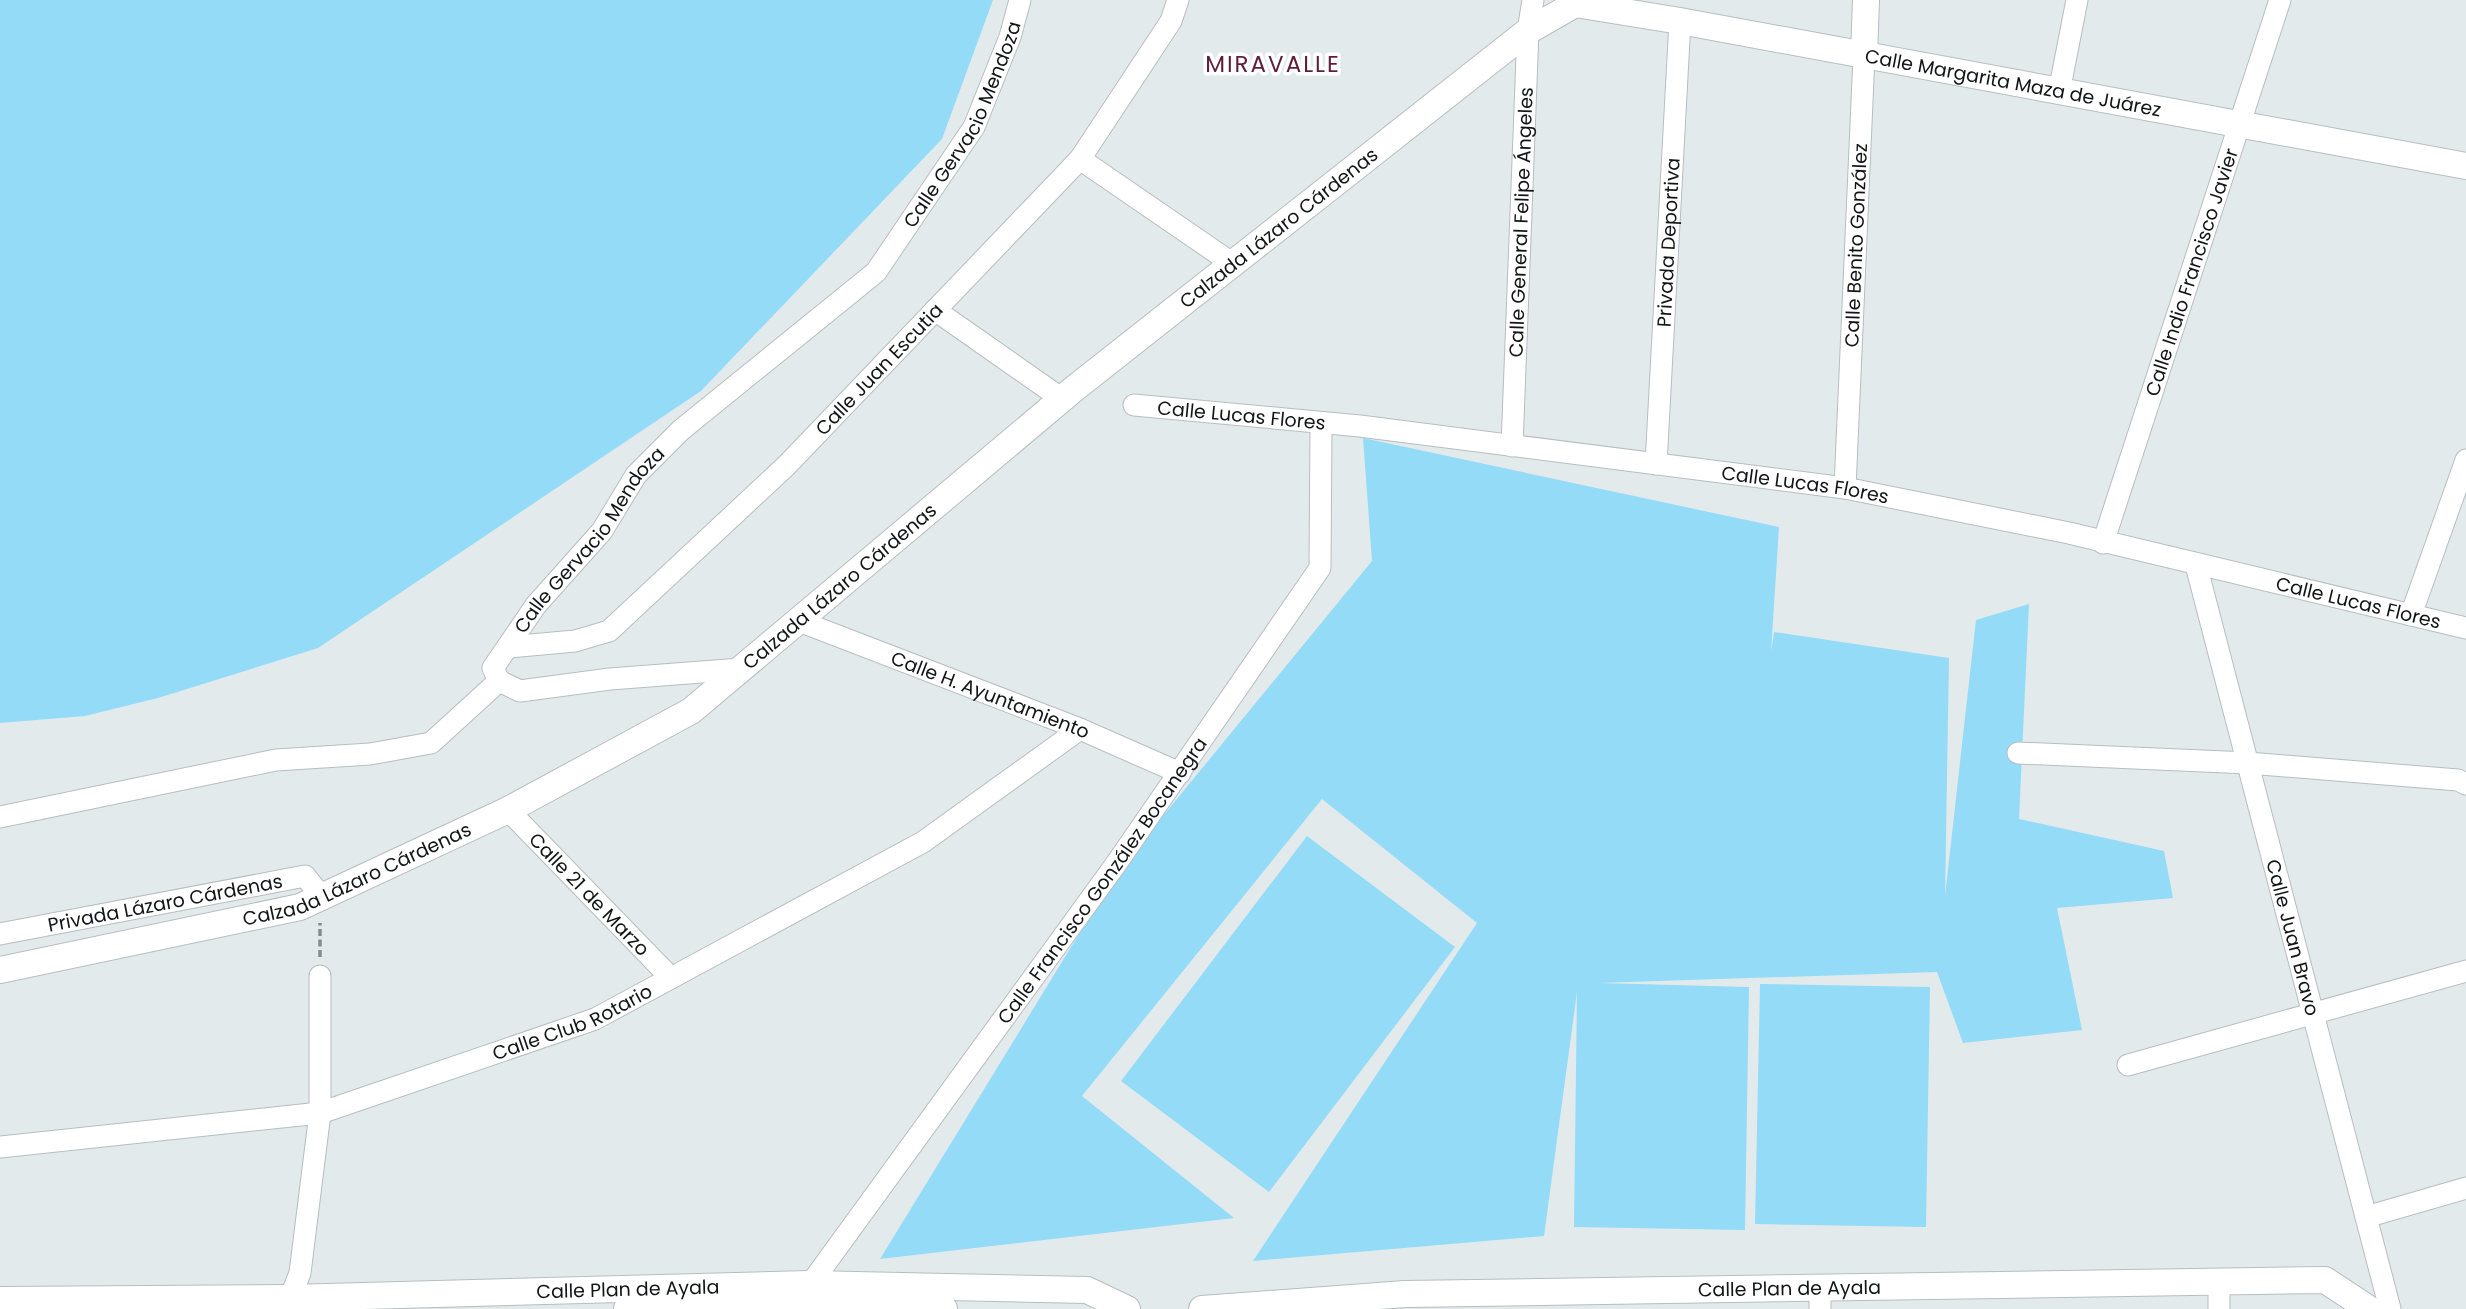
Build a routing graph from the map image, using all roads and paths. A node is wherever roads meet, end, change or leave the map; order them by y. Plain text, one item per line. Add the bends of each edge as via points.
1 (1020, 0) edge
2 (1178, 0) edge
3 (1533, 0) edge
4 (1867, 0) edge
5 (2077, 0) edge
6 (2280, 0) edge
7 (1568, 2) edge
8 (1687, 22) junction
9 (1528, 31) junction
10 (1864, 57) junction
11 (2059, 92) junction
12 (2238, 125) junction
13 (1080, 159) junction
14 (2466, 166) edge
15 (1233, 264) junction
16 (935, 310) junction
17 (1062, 399) junction
18 (1134, 405) dead end
19 (1321, 425) junction
20 (1512, 446) junction
21 (2466, 460) edge
22 (1663, 465) junction
23 (1845, 488) junction
24 (2103, 542) junction
25 (2196, 565) junction
26 (2411, 615) junction
27 (799, 621) junction
28 (2466, 628) edge
29 (509, 647) junction
30 (741, 669) junction
31 (499, 681) junction
32 (1080, 729) junction
33 (2018, 753) dead end
34 (2248, 763) junction
35 (1180, 772) junction
36 (2466, 784) edge
37 (508, 810) junction
38 (0, 817) edge
39 (321, 897) junction
40 (0, 934) edge
41 (0, 970) edge
42 (2466, 971) edge
43 (320, 976) joint
44 (671, 978) junction
45 (2314, 1015) junction
46 (2128, 1065) dead end
47 (320, 1113) junction
48 (0, 1147) edge
49 (2466, 1188) edge
50 (2366, 1217) junction
51 (2219, 1282) junction
52 (802, 1295) junction
53 (299, 1297) edge
54 (1820, 1298) edge
55 (0, 1300) edge
56 (1616, 1300) edge
57 (632, 1304) edge
58 (944, 1309) edge
59 (1127, 1309) edge
60 (1202, 1309) edge
61 (2219, 1309) edge
62 (2370, 1309) edge
63 (2390, 1309) edge

1 - 29 street, Calle Gervacio Mendoza via 974,127 876,272 681,430 636,475 602,531 536,605
2 - 13 street, Calle Juan Escutia via 1171,20
3 - 9 street, Calle General Felipe Ángeles
4 - 10 street, Calle Benito González
5 - 11 street
6 - 12 street, Calle Indio Francisco Javier
7 - 8 street, Calle Margarita Maza de Juárez
7 - 9 street, Calzada Lázaro Cárdenas
8 - 10 street, Calle Margarita Maza de Juárez
8 - 22 street, Privada Deportiva
9 - 15 street, Calzada Lázaro Cárdenas
9 - 20 street, Calle General Felipe Ángeles
10 - 11 street, Calle Margarita Maza de Juárez
10 - 23 street, Calle Benito González
11 - 12 street, Calle Margarita Maza de Juárez
12 - 14 street, Calle Margarita Maza de Juárez
12 - 24 street, Calle Indio Francisco Javier
13 - 15 street
13 - 16 street, Calle Juan Escutia
15 - 17 street, Calzada Lázaro Cárdenas
16 - 17 street
16 - 29 street, Calle Juan Escutia via 787,465 608,631 575,641
17 - 27 street, Calzada Lázaro Cárdenas
18 - 19 street, Calle Lucas Flores
19 - 20 street, Calle Lucas Flores
19 - 35 street, Calle Francisco González Bocanegra via 1320,568
20 - 22 street, Calle Lucas Flores
21 - 26 street
22 - 23 street, Calle Lucas Flores
23 - 24 street, Calle Lucas Flores
24 - 25 street, Calle Lucas Flores
25 - 26 street, Calle Lucas Flores
25 - 34 street, Calle Juan Bravo
26 - 28 street, Calle Lucas Flores
27 - 30 street, Calzada Lázaro Cárdenas
27 - 32 street, Calle H. Ayuntamiento
29 - 31 street, Calle Gervacio Mendoza via 493,668
30 - 31 street via 520,691
30 - 37 street, Calzada Lázaro Cárdenas via 691,711
31 - 38 street via 431,743 370,754 276,760
32 - 35 street, Calle H. Ayuntamiento
32 - 44 street, Calle Club Rotario via 923,842
33 - 34 street
34 - 36 street
34 - 45 street, Calle Juan Bravo
35 - 52 street, Calle Francisco González Bocanegra
37 - 39 street, Calzada Lázaro Cárdenas
37 - 44 street, Calle 21 de Marzo
39 - 40 street, Privada Lázaro Cárdenas via 305,876
39 - 41 street, Calzada Lázaro Cárdenas via 300,907
39 - 43 path
42 - 45 street
43 - 47 street
44 - 47 street, Calle Club Rotario via 595,1019
45 - 46 street
45 - 50 street, Calle Juan Bravo
47 - 48 street, Calle Club Rotario
47 - 53 street
49 - 50 street
50 - 63 street, Calle Juan Bravo
51 - 54 street, Calle Plan de Ayala
51 - 61 street
51 - 62 street, Calle Plan de Ayala via 2325,1280
52 - 57 street, Calle Plan de Ayala
52 - 58 street, Calle Plan de Ayala
52 - 59 street, Calle Plan de Ayala via 1087,1290
53 - 55 street, Calle Plan de Ayala
53 - 57 street, Calle Plan de Ayala
54 - 56 street, Calle Plan de Ayala
56 - 60 street, Calle Plan de Ayala via 1405,1294

